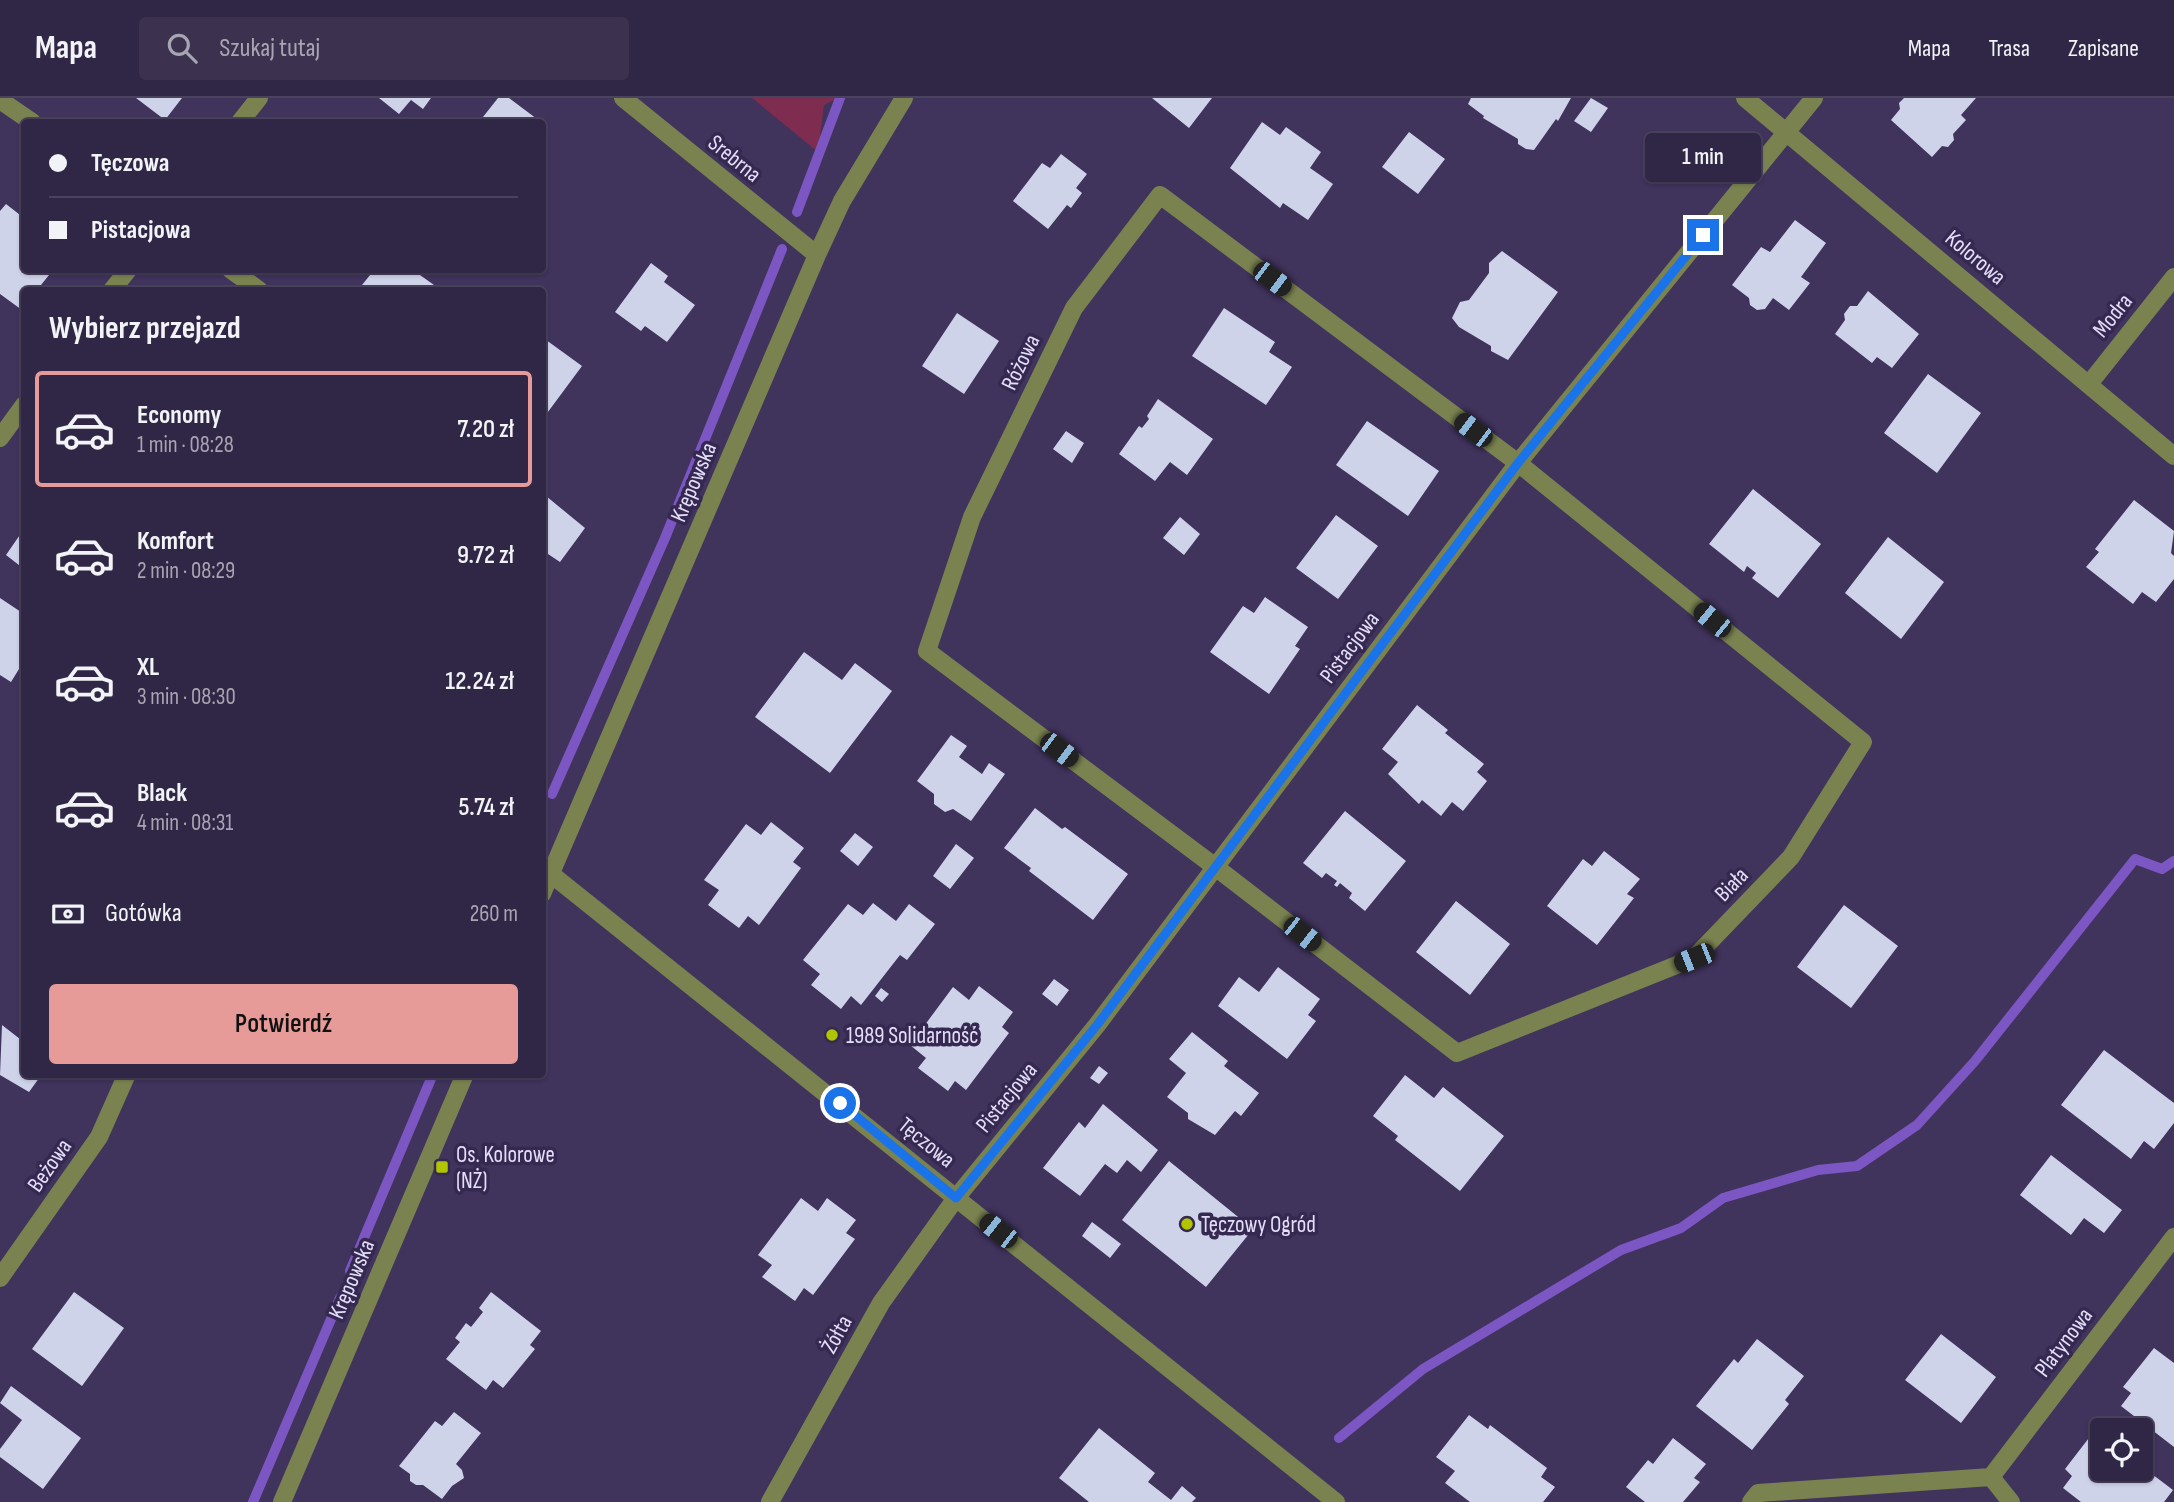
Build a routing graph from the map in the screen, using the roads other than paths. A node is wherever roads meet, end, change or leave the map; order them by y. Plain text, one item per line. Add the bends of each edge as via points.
1 (259, 98) edge
2 (623, 98) edge
3 (904, 98) edge
4 (1745, 98) edge
5 (1814, 98) edge
6 (0, 100) edge
7 (28, 119) edge
8 (242, 119) edge
9 (1788, 131) junction
10 (817, 255) junction
11 (126, 273) edge
12 (235, 273) edge
13 (2174, 277) edge
14 (114, 287) edge
15 (255, 287) edge
16 (2088, 384) junction
17 (21, 409) edge
18 (0, 438) edge
19 (2174, 456) edge
20 (1518, 463) junction
21 (1214, 866) junction
22 (551, 874) junction
23 (546, 885) edge
24 (125, 1078) edge
25 (463, 1078) edge
26 (956, 1198) junction
27 (2174, 1237) edge
28 (0, 1278) edge
29 (1991, 1477) junction
30 (282, 1502) edge
31 (769, 1502) edge
32 (1336, 1502) edge
33 (1751, 1502) edge
34 (2011, 1502) edge

1 - 8 street
2 - 10 street, Srebrna
3 - 10 street, Krępowska via 848,190
4 - 9 street, Kolorowa
5 - 9 street, Pistacjowa
6 - 7 street
9 - 16 street, Kolorowa
9 - 20 street, Pistacjowa
10 - 22 street, Krępowska
11 - 14 street
12 - 15 street
13 - 16 street, Modra
16 - 19 street, Kolorowa
17 - 18 street
20 - 21 street, Pistacjowa
20 - 21 street, Biała via 1863,742 1791,857 1694,958 1457,1053
20 - 21 street, Różowa via 1160,195 1081,298 972,517 926,651
21 - 26 street, Pistacjowa via 1097,1025
22 - 23 street, Krępowska
22 - 26 street, Tęczowa
24 - 28 street, Beżowa via 99,1137
25 - 30 street, Krępowska
26 - 31 street, Żółta via 881,1303
26 - 32 street, Tęczowa
27 - 29 street, Platynowa
29 - 33 street via 1758,1493
29 - 34 street

